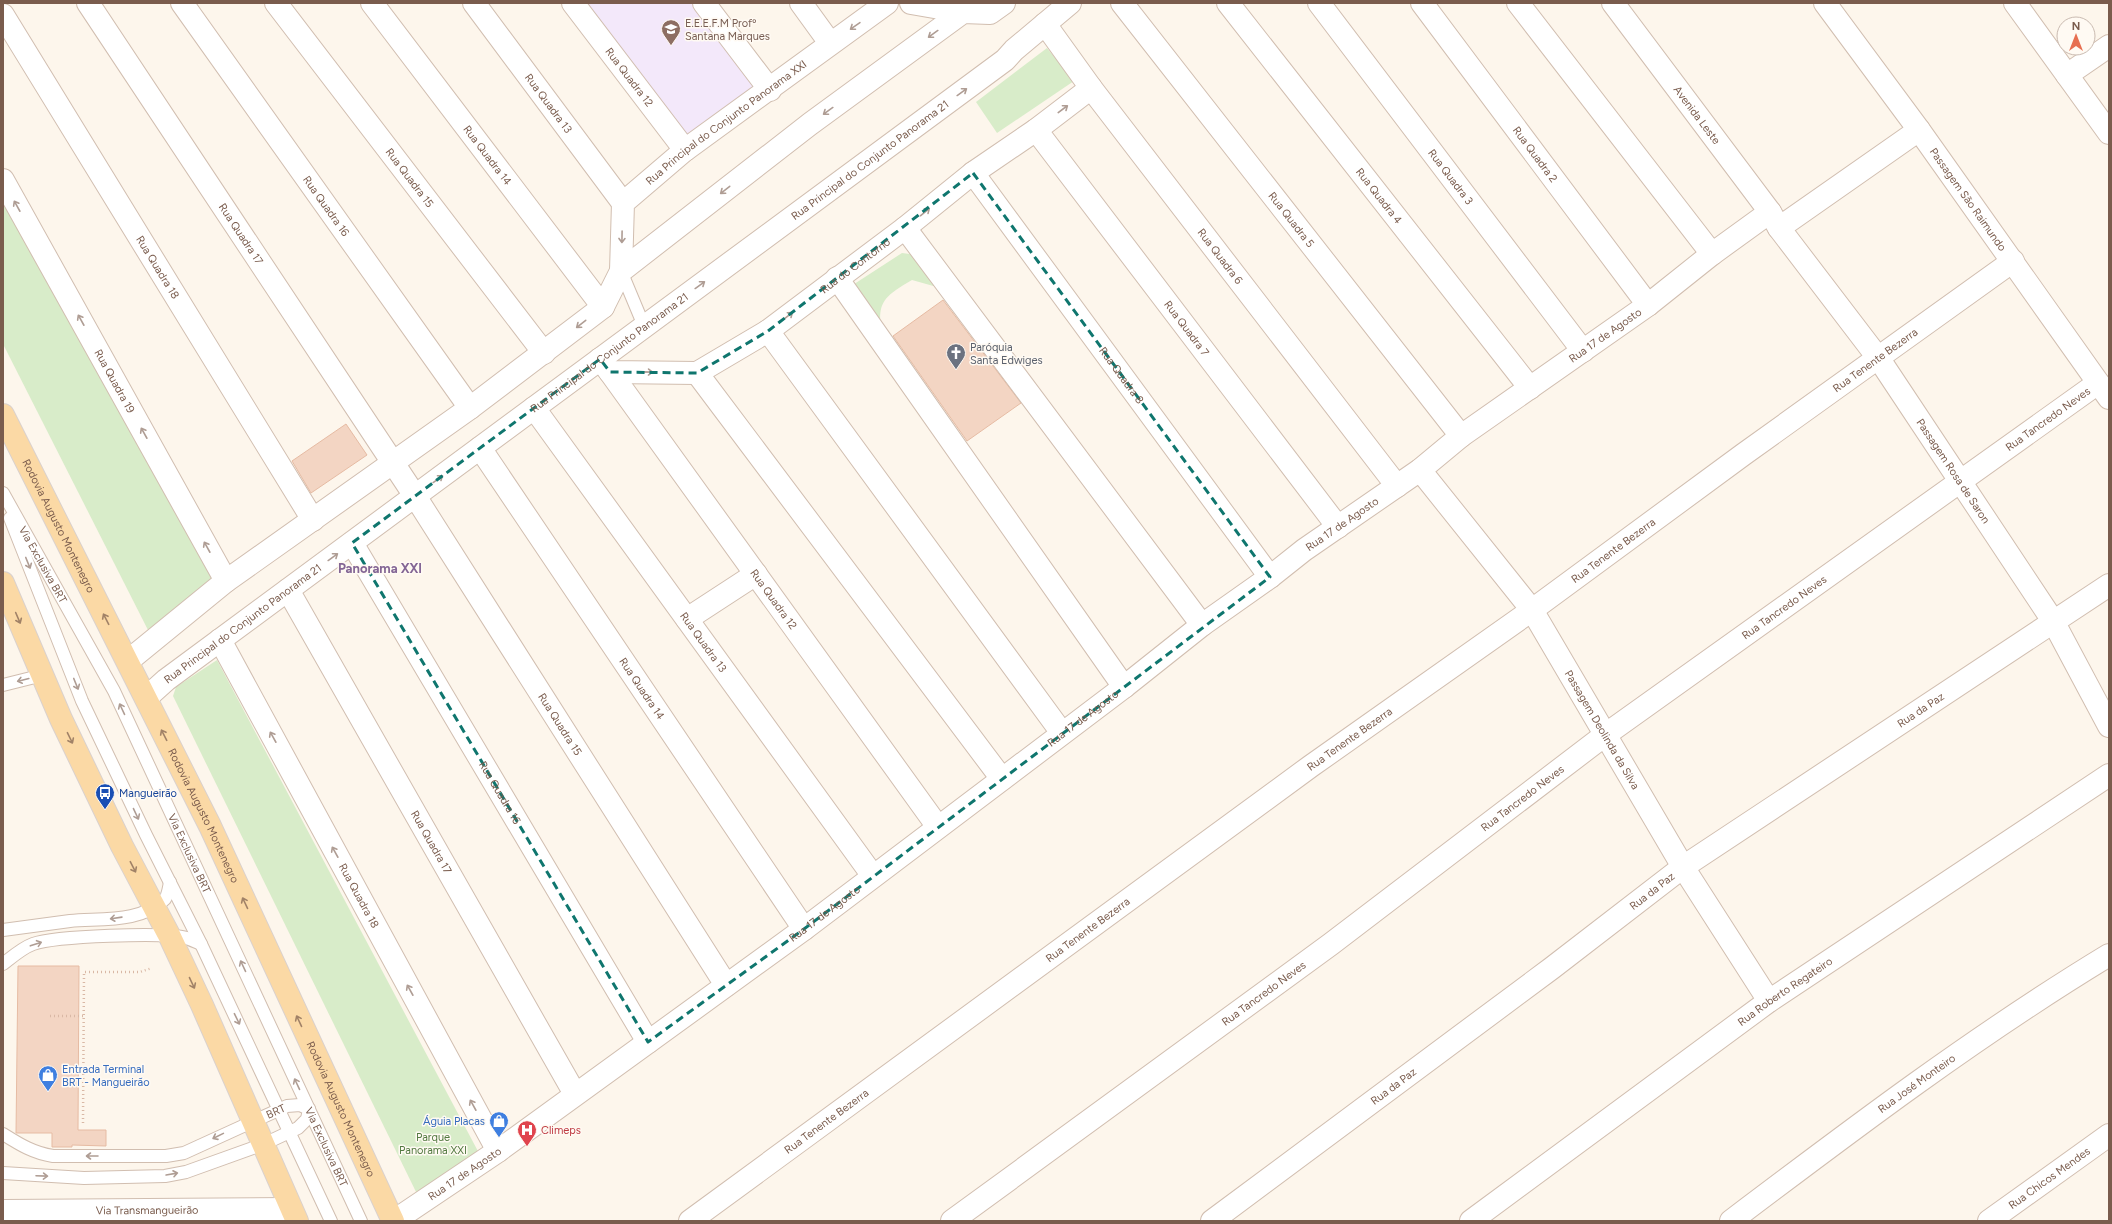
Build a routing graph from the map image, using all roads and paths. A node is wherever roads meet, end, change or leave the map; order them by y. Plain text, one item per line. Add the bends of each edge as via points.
1 (88, 3) edge
2 (182, 3) edge
3 (276, 3) edge
4 (372, 3) edge
5 (474, 3) edge
6 (573, 3) edge
7 (704, 3) edge
8 (801, 3) edge
9 (887, 3) edge
10 (911, 3) edge
11 (1070, 3) edge
12 (1122, 3) edge
13 (1228, 3) edge
14 (1319, 3) edge
15 (1422, 3) edge
16 (1518, 3) edge
17 (1613, 3) edge
18 (1825, 3) edge
19 (2015, 3) edge
20 (992, 6) edge
21 (963, 12) junction
22 (3, 15) edge
23 (1045, 24) junction
24 (830, 43) junction
25 (2109, 46) edge
26 (2067, 75) junction
27 (1091, 88) junction
28 (770, 90) junction
29 (1036, 130) junction
30 (1919, 130) junction
31 (2109, 134) edge
32 (685, 150) junction
33 (973, 173) junction
34 (3, 180) edge
35 (623, 203) junction
36 (1774, 220) junction
37 (905, 228) junction
38 (1712, 254) junction
39 (2013, 261) junction
40 (621, 271) junction
41 (837, 278) junction
42 (1648, 305) junction
43 (603, 307) junction
44 (644, 326) junction
45 (768, 332) junction
46 (1583, 351) junction
47 (544, 353) junction
48 (1879, 359) junction
49 (605, 365) junction
50 (698, 373) junction
51 (1530, 388) junction
52 (2103, 391) edge
53 (470, 408) junction
54 (534, 408) junction
55 (3, 415) edge
56 (1461, 436) junction
57 (480, 448) junction
58 (393, 464) junction
59 (1420, 470) junction
60 (1961, 482) junction
61 (1397, 486) junction
62 (3, 493) edge
63 (415, 496) junction
64 (3, 501) edge
65 (313, 520) junction
66 (1338, 527) junction
67 (352, 543) junction
68 (756, 574) junction
69 (1270, 577) junction
70 (226, 581) junction
71 (3, 583) edge
72 (2109, 585) edge
73 (288, 590) junction
74 (1532, 610) junction
75 (688, 619) junction
76 (2053, 621) junction
77 (1202, 625) junction
78 (220, 640) junction
79 (128, 661) junction
80 (43, 675) junction
81 (3, 685) edge
82 (1124, 687) junction
83 (146, 698) junction
84 (2109, 726) edge
85 (1062, 733) junction
86 (1605, 735) junction
87 (2109, 775) edge
88 (1002, 779) junction
89 (938, 827) junction
90 (1683, 867) junction
91 (873, 876) junction
92 (170, 882) junction
93 (154, 908) junction
94 (804, 929) junction
95 (3, 930) edge
96 (170, 937) junction
97 (201, 944) junction
98 (2109, 955) edge
99 (3, 964) edge
100 (152, 968) dead end
101 (726, 985) junction
102 (1769, 1001) junction
103 (50, 1016) dead end
104 (84, 1016) junction
105 (648, 1042) junction
106 (575, 1094) junction
107 (280, 1109) junction
108 (309, 1109) junction
109 (254, 1120) junction
110 (84, 1123) dead end
111 (290, 1132) junction
112 (3, 1134) edge
113 (2109, 1135) edge
114 (264, 1144) junction
115 (498, 1151) junction
116 (3, 1173) edge
117 (3, 1211) edge
118 (294, 1215) edge
119 (331, 1221) edge
120 (361, 1221) edge
121 (394, 1221) edge
122 (690, 1221) edge
123 (952, 1221) edge
124 (1212, 1221) edge
125 (1471, 1221) edge
126 (1731, 1221) edge
127 (1989, 1221) edge

1 - 58 street, Rua Quadra 17
2 - 53 street, Rua Quadra 16
3 - 47 street, Rua Quadra 15
4 - 43 street, Rua Quadra 14
5 - 35 street, Rua Quadra 13
6 - 32 street, Rua Quadra 12
7 - 28 street
8 - 24 street
9 -> 24 street, Rua Principal do Conjunto Panorama XXI
10 - 21 street
11 - 23 street, Rua Principal do Conjunto Panorama 21
12 - 56 street, Rua Quadra 5
13 - 51 street, Rua Quadra 4
14 - 46 street, Rua Quadra 3
15 - 42 street, Rua Quadra 2
16 - 38 street
17 - 36 street, Avenida Leste
18 - 30 street, Passagem São Raimundo
19 - 26 street
20 - 21 street
21 -> 40 street via 810,124
22 - 65 street, Rua Quadra 18
23 - 27 street, Rua Quadra 6
44 -> 23 street, Rua Principal do Conjunto Panorama 21 via 1005,60
24 - 28 street, Rua Principal do Conjunto Panorama XXI
25 - 26 street
26 - 31 street
29 -> 27 street, Rua do Contorno
27 - 61 street, Rua Quadra 6
28 - 32 street, Rua Principal do Conjunto Panorama XXI
29 - 33 street, Rua do Contorno
29 - 66 street, Rua Quadra 7
30 - 36 street, Rua 17 de Agosto
30 - 39 street, Passagem São Raimundo
32 - 35 street, Rua Principal do Conjunto Panorama XXI
37 -> 33 street, Rua do Contorno
33 - 69 street, Rua Quadra 8
70 -> 34 street, Rua Quadra 19
35 -> 40 street
36 - 38 street, Rua 17 de Agosto
36 - 48 street, Passagem Rosa de Saron
37 - 41 street, Rua do Contorno
37 - 77 street
38 - 42 street, Rua 17 de Agosto
39 - 48 street, Rua Tenente Bezerra
39 - 52 street, Passagem São Raimundo
40 - 43 street
40 - 44 lane
45 -> 41 street, Rua do Contorno
41 - 82 street
42 - 46 street, Rua 17 de Agosto
43 -> 47 street
44 - 49 street, Rua Principal do Conjunto Panorama 21
45 - 50 street, Rua do Contorno
45 - 85 street
46 - 51 street, Rua 17 de Agosto
47 - 53 street
48 - 60 street, Passagem Rosa de Saron
48 - 74 street, Rua Tenente Bezerra via 1744,454
49 -> 50 street
49 - 54 street, Rua Principal do Conjunto Panorama 21
49 - 68 street, Rua Quadra 12
50 - 88 street
51 - 56 street, Rua 17 de Agosto
52 - 60 street, Rua Tancredo Neves
53 - 58 street
54 - 57 street, Rua Principal do Conjunto Panorama 21
54 - 75 street, Rua Quadra 13
79 -> 55 main road, Rodovia Augusto Montenegro
56 - 59 street, Rua 17 de Agosto
63 -> 57 street, Rua Principal do Conjunto Panorama 21
57 - 94 street, Rua Quadra 14
58 - 63 street, Rua Quadra 15
58 - 65 street
59 - 61 street, Rua 17 de Agosto
59 - 74 street, Passagem Deolinda da Silva
60 - 76 street, Passagem Rosa de Saron
60 - 86 street, Rua Tancredo Neves
61 - 66 street, Rua 17 de Agosto
108 -> 62 lane, Via Exclusiva BRT via 114,690
63 - 67 street, Rua Principal do Conjunto Panorama 21
63 - 101 street, Rua Quadra 15
64 -> 92 lane, Via Exclusiva BRT via 82,701
65 - 70 street
66 - 69 street, Rua 17 de Agosto
73 -> 67 street, Rua Principal do Conjunto Panorama 21
67 - 105 street, Rua Quadra 16
68 - 75 street
68 - 89 street, Rua Quadra 12
69 - 77 street, Rua 17 de Agosto
70 - 79 street
71 -> 80 main road
72 - 76 street, Rua da Paz
73 - 78 street, Rua Principal do Conjunto Panorama 21
73 - 106 street, Rua Quadra 17
74 - 86 street, Passagem Deolinda da Silva
74 - 122 street, Rua Tenente Bezerra via 1311,766
75 - 91 street, Rua Quadra 13
76 - 84 street, Passagem Rosa de Saron
76 - 90 street, Rua da Paz
77 - 82 street, Rua 17 de Agosto
78 - 83 street, Rua Principal do Conjunto Panorama 21
115 -> 78 street, Rua Quadra 18
79 - 83 main road, Rodovia Augusto Montenegro
80 -> 81 lane
80 -> 93 main road via 122,846
82 - 85 street, Rua 17 de Agosto
121 -> 83 main road, Rodovia Augusto Montenegro via 210,826
85 - 88 street, Rua 17 de Agosto
86 - 90 street, Passagem Deolinda da Silva
86 - 123 street, Rua Tancredo Neves via 1331,944
87 - 102 street, Rua Roberto Regateiro
88 - 89 street, Rua 17 de Agosto
89 - 91 street, Rua 17 de Agosto
90 - 102 street, Passagem Deolinda da Silva
90 - 124 street, Rua da Paz via 1552,968
91 - 94 street, Rua 17 de Agosto
92 - 93 lane via 166,898
92 - 97 lane, Via Exclusiva BRT
93 -> 95 lane via 111,919
93 - 96 main road
94 - 101 street, Rua 17 de Agosto
96 - 97 lane via 186,938
99 -> 96 lane via 33,944 49,940 121,936
96 -> 109 main road
97 -> 107 lane, Via Exclusiva BRT
98 - 126 street, Rua José Monteiro via 2013,1017 1865,1119
100 - 104 path via 140,972 84,972
101 - 105 street, Rua 17 de Agosto
102 - 125 street, Rua Roberto Regateiro
103 - 104 path
104 - 110 path
105 - 106 street, Rua 17 de Agosto
106 - 115 street, Rua 17 de Agosto
107 - 108 lane, BRT via 300,1105
107 - 109 lane, BRT
107 - 111 lane, Via Exclusiva BRT
108 - 111 lane via 307,1119
108 - 120 lane, Via Exclusiva BRT
109 -> 112 lane, BRT via 184,1153 166,1156 53,1156 24,1147
109 - 114 main road
111 - 114 lane
111 - 119 lane, Via Exclusiva BRT
113 - 127 street, Rua Chicos Mendes
116 -> 114 lane via 84,1178 165,1176 211,1164
114 - 118 main road
115 - 121 street, Rua 17 de Agosto
117 - 118 street, Via Transmangueirão

